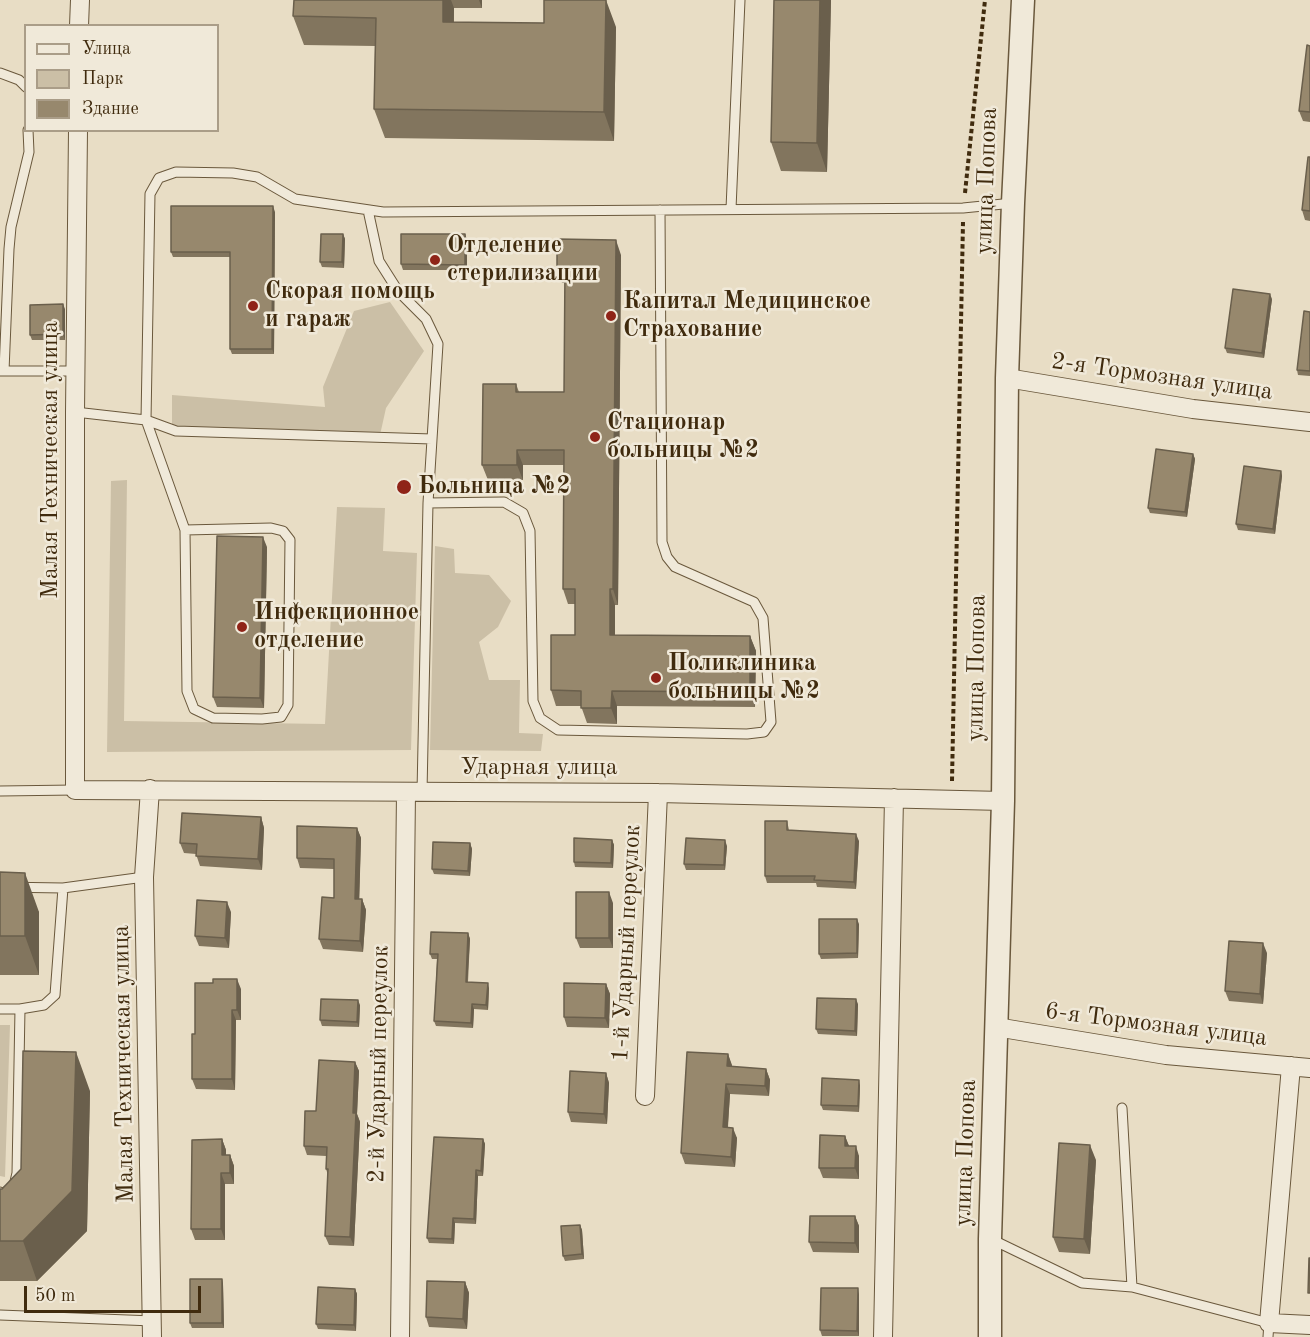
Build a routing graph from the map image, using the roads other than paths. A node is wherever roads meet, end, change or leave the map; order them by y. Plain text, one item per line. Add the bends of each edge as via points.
1 (80, 0) edge
2 (740, 0) edge
3 (1023, 0) edge
4 (79, 24) edge
5 (0, 73) edge
6 (24, 85) edge
7 (28, 132) edge
8 (78, 132) edge
9 (1013, 203) junction
10 (731, 209) junction
11 (368, 210) junction
12 (660, 210) junction
13 (2, 371) edge
14 (75, 371) junction
15 (1007, 378) junction
16 (75, 412) junction
17 (146, 420) junction
18 (1310, 422) edge
19 (432, 439) junction
20 (429, 502) junction
21 (185, 530) junction
22 (150, 789) junction
23 (75, 790) junction
24 (0, 791) edge
25 (414, 792) junction
26 (658, 793) junction
27 (894, 798) junction
28 (1003, 801) junction
29 (144, 877) junction
30 (0, 887) edge
31 (63, 888) junction
32 (0, 1009) edge
33 (20, 1009) junction
34 (996, 1027) junction
35 (1291, 1066) junction
36 (1310, 1068) edge
37 (645, 1096) dead end
38 (1122, 1108) dead end
39 (0, 1192) edge
40 (990, 1239) junction
41 (1132, 1287) junction
42 (0, 1314) edge
43 (1310, 1325) edge
44 (153, 1329) edge
45 (1269, 1330) edge
46 (400, 1337) edge
47 (883, 1337) edge
48 (990, 1337) edge

1 - 4 street
2 - 10 lane
3 - 9 street, улица Попова
5 - 6 lane
7 - 13 lane via 28,152 11,227
8 - 14 street, Малая Техническая улица
9 - 10 lane via 963,208
9 - 15 street, улица Попова
10 - 12 lane
11 - 12 lane
11 - 17 lane via 295,198 257,177 233,173 176,172 159,178 150,194
11 - 19 lane via 379,261 398,291 426,319 438,344
12 - 20 lane via 662,542 675,567 754,602 764,618 771,722 764,732 558,729 540,718 533,701 530,531 523,513 504,502
13 - 14 lane
14 - 16 street, Малая Техническая улица
15 - 18 street, 2-я Тормозная улица via 1193,410
15 - 28 street, улица Попова
16 - 17 lane
16 - 23 street, Малая Техническая улица
17 - 19 lane via 176,431
17 - 21 lane
19 - 20 lane
20 - 25 lane
21 - 21 lane via 271,528 283,531 290,540 288,705 281,717 213,717 194,709 187,691
22 - 23 street, Ударная улица
22 - 25 street, Ударная улица
22 - 29 street, Малая Техническая улица
23 - 24 lane
25 - 26 street, Ударная улица
25 - 46 street, 2-й Ударный переулок
26 - 27 street, Ударная улица
26 - 37 street, 1-й Ударный переулок
27 - 28 street, Ударная улица
27 - 47 street
28 - 34 street, улица Попова
29 - 31 lane
29 - 44 street, Малая Техническая улица
30 - 31 lane
31 - 33 lane via 55,995 44,1005
32 - 33 lane
33 - 39 lane via 17,1173 14,1186
34 - 35 street, 6-я Тормозная улица via 1166,1055
34 - 40 street, улица Попова
35 - 36 street, 6-я Тормозная улица
35 - 45 street
38 - 41 lane
40 - 41 lane via 1082,1283
40 - 48 street, улица Попова
41 - 45 lane
42 - 44 lane
43 - 45 street

